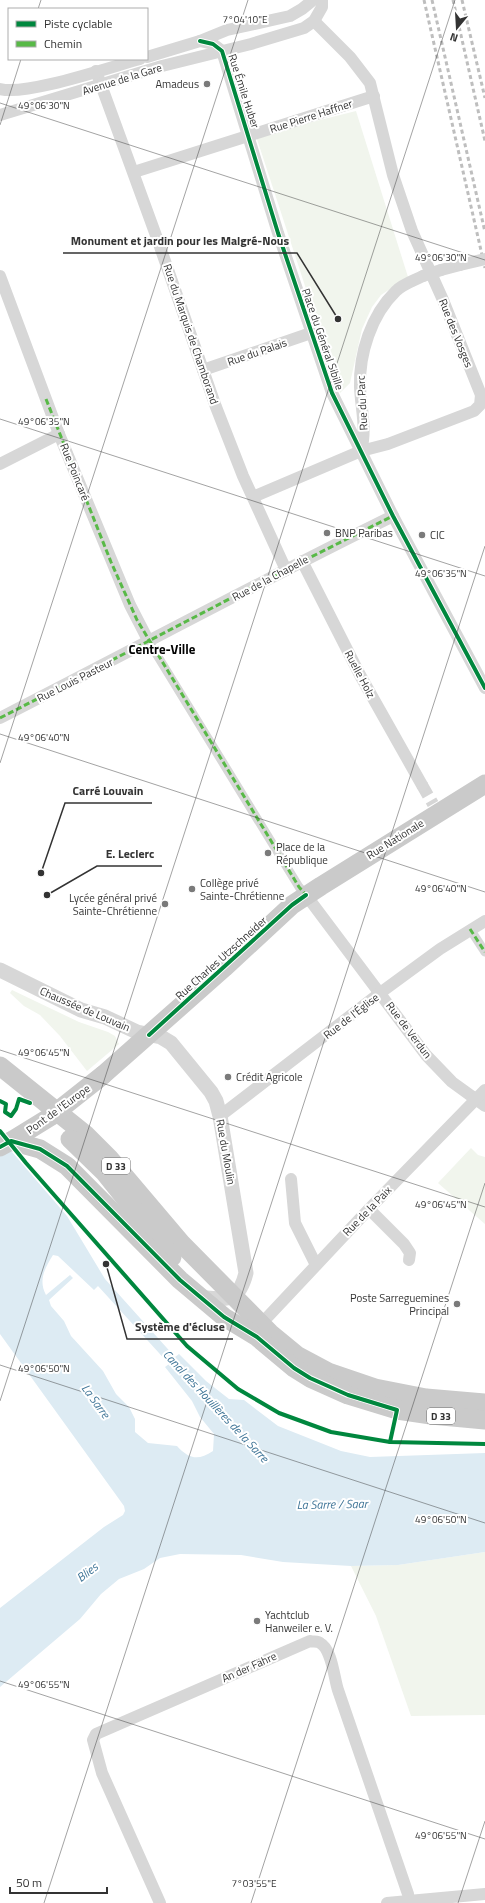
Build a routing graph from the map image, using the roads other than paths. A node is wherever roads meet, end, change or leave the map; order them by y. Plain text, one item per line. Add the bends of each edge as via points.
1 (313, 0) edge
2 (322, 0) edge
3 (314, 21) junction
4 (200, 41) junction
5 (222, 51) junction
6 (148, 57) edge
7 (136, 60) edge
8 (96, 71) junction
9 (101, 85) junction
10 (0, 89) edge
11 (374, 96) junction
12 (0, 115) edge
13 (249, 136) junction
14 (134, 172) junction
15 (485, 259) edge
16 (0, 276) edge
17 (311, 333) junction
18 (203, 370) junction
19 (59, 434) junction
20 (361, 451) junction
21 (0, 464) edge
22 (252, 497) junction
23 (393, 516) junction
24 (302, 561) junction
25 (286, 570) junction
26 (149, 642) junction
27 (485, 688) edge
28 (0, 718) edge
29 (485, 784) edge
30 (422, 785) tunnel mouth
31 (306, 895) junction
32 (485, 921) edge
33 (470, 929) junction
34 (485, 952) edge
35 (0, 970) edge
36 (380, 993) junction
37 (149, 1035) junction
38 (0, 1066) edge
39 (0, 1082) edge
40 (485, 1090) edge
41 (481, 1103) edge
42 (220, 1116) junction
43 (5, 1144) edge
44 (291, 1179) dead end
45 (369, 1209) junction
46 (409, 1260) dead end
47 (316, 1265) junction
48 (234, 1296) junction
49 (208, 1298) junction
50 (220, 1313) junction
51 (261, 1324) junction
52 (485, 1399) edge
53 (458, 1401) junction
54 (485, 1403) edge
55 (485, 1420) edge
56 (485, 1894) edge
57 (409, 1901) junction
58 (160, 1903) edge
59 (387, 1903) edge

1 - 4 street, Avenue de la Gare via 290,16 227,30
2 - 3 street via 322,7
3 - 5 street, Avenue de la Gare via 304,28
3 - 11 street, Rue des Vosges via 361,70 370,83
4 - 5 street via 213,44
4 - 6 street, Avenue de la Gare
5 - 9 street, Avenue de la Gare via 168,64
5 - 13 street, Rue Émile Huber
7 - 8 street, Avenue de la Gare
8 - 9 street, Rue du Marquis de Chamborand
8 - 10 street, Avenue de la Gare via 38,86 8,91
9 - 12 street, Avenue de la Gare
9 - 14 street, Rue du Marquis de Chamborand
11 - 13 street, Rue Pierre Haffner
11 - 20 street, Rue des Vosges via 396,182 412,231 481,395 480,405 474,411 388,444
13 - 14 street, Rue Pierre Haffner
13 - 17 street, Place du Général Sibille
14 - 18 street, Rue du Marquis de Chamborand
15 - 20 street, Rue du Parc, bridge via 441,270 407,283 396,291 380,314 367,341 360,374 365,427
16 - 19 street, Rue Poincaré
17 - 18 street, Rue du Palais
17 - 20 street, Place du Général Sibille via 332,393
18 - 22 street, Rue du Marquis de Chamborand
19 - 21 street
19 - 26 street, Rue Poincaré via 130,605
20 - 22 street, Rue des Vosges
20 - 23 street, Place du Général Sibille
22 - 25 street, Rue du Marquis de Chamborand
23 - 24 street, Rue de la Chapelle
23 - 27 street, Place du Général Sibille
24 - 25 street, Rue de la Chapelle
24 - 30 street, Ruelle Holz via 360,675
25 - 26 street, Rue de la Chapelle
26 - 28 street, Rue Louis Pasteur
26 - 31 street
29 - 31 main road, Rue Nationale via 435,808
31 - 36 street, Rue de Verdun
31 - 37 main road, Rue Charles Utzschneider
32 - 33 street, Rue de l'Église
33 - 34 street
33 - 36 street, Rue de l'Église
35 - 37 street, Chaussée de Louvain via 81,1010
36 - 41 street, Rue de Verdun via 426,1055 452,1082
36 - 42 street, Rue de l'Église
37 - 42 street, Rue du Moulin via 166,1040 176,1047 211,1092
37 - 43 main road, Pont de l'Europe, bridge via 50,1117
38 - 48 main road, D 33 via 86,1135 109,1158 181,1243
39 - 49 main road, D 33 via 76,1144 105,1172 162,1245
40 - 41 street, Rue de la Paix
41 - 45 street, Rue de la Paix
42 - 48 street, Rue du Moulin via 246,1273 240,1289
43 - 50 main road, D 33 via 40,1149 67,1166 180,1280
44 - 47 street via 295,1223
45 - 46 street via 404,1244 410,1253
45 - 47 street, Rue de la Paix
47 - 51 street, Rue de la Paix
48 - 49 street via 223,1300
48 - 51 main road, D 33
49 - 50 main road, D 33
50 - 55 main road, D 33 via 257,1337 294,1368 327,1387 397,1410
51 - 53 main road, D 33 via 298,1356 328,1372 375,1388
52 - 53 street
53 - 54 main road, D 33
56 - 57 street
57 - 58 street, An der Fähre via 338,1690 331,1662 320,1642 310,1641 96,1734 93,1740 102,1773
57 - 59 street

